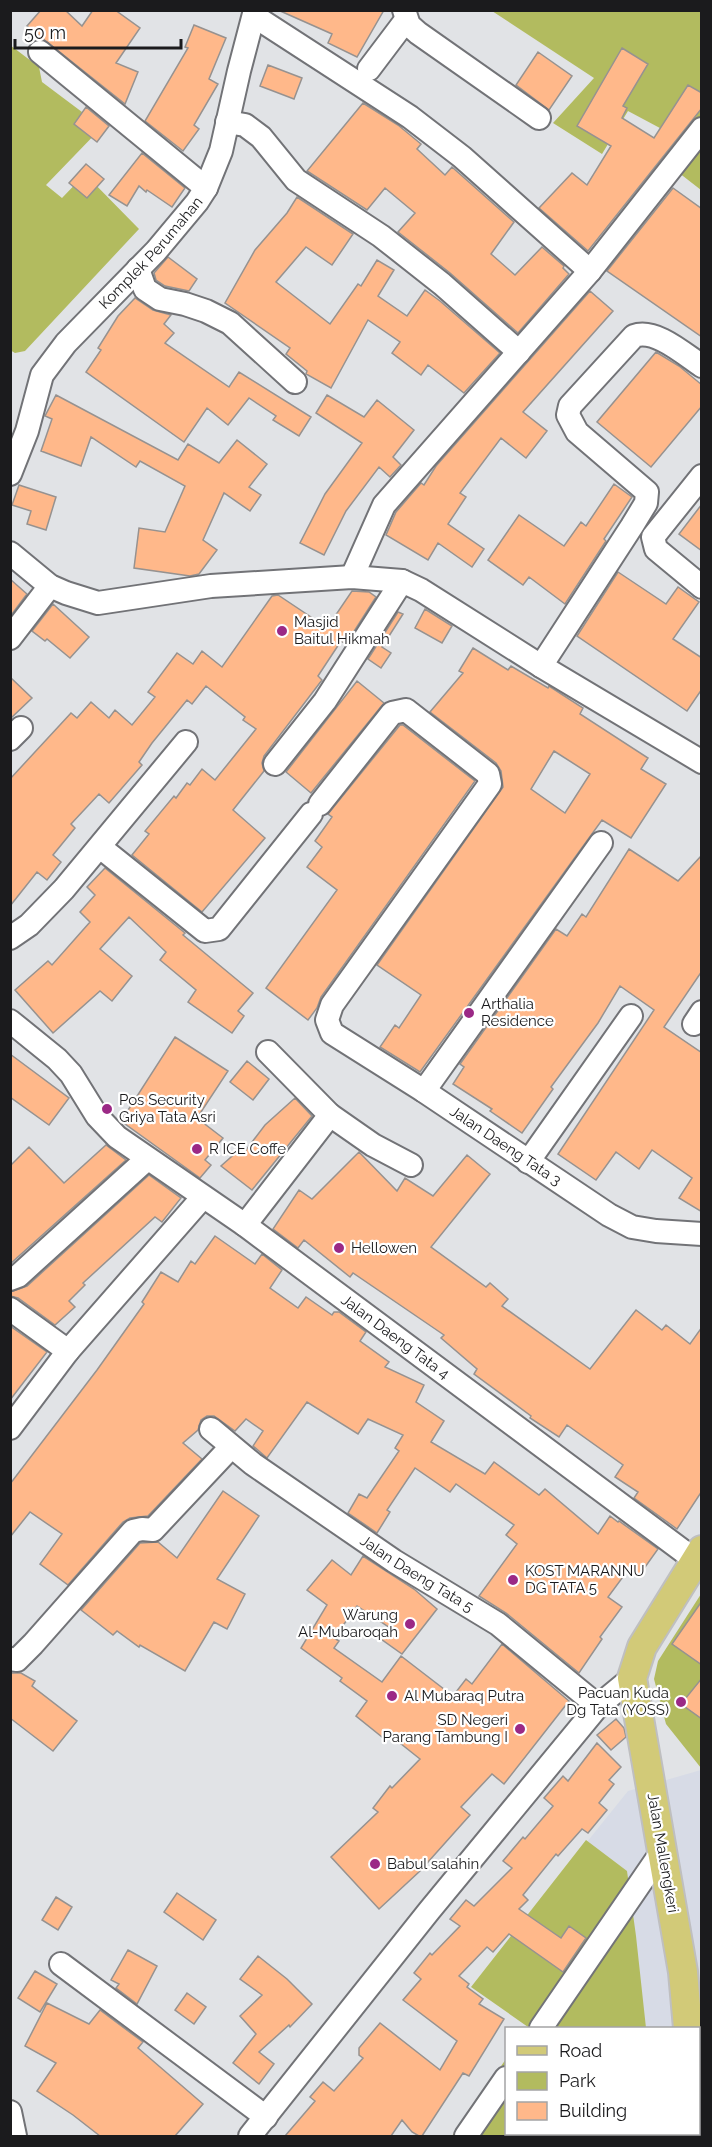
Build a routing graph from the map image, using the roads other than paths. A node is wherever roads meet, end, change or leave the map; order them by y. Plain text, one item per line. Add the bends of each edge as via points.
1 (255, 13) edge
2 (405, 15) edge
3 (40, 52) dead end
4 (369, 69) dead end
5 (539, 118) dead end
6 (228, 122) junction
7 (701, 130) edge
8 (206, 188) junction
9 (138, 269) junction
10 (590, 271) junction
11 (519, 352) junction
12 (702, 366) edge
13 (295, 382) dead end
14 (10, 474) edge
15 (702, 476) edge
16 (10, 553) edge
17 (352, 577) junction
18 (402, 581) junction
19 (50, 585) junction
20 (702, 587) edge
21 (10, 638) edge
22 (541, 666) junction
23 (186, 742) dead end
24 (702, 762) edge
25 (275, 764) dead end
26 (601, 843) dead end
27 (100, 847) junction
28 (10, 938) edge
29 (631, 1016) dead end
30 (10, 1021) edge
31 (268, 1052) dead end
32 (424, 1091) junction
33 (330, 1115) junction
34 (147, 1159) junction
35 (528, 1162) junction
36 (411, 1165) dead end
37 (202, 1197) junction
38 (245, 1225) junction
39 (702, 1234) edge
40 (10, 1279) edge
41 (10, 1309) edge
42 (68, 1351) junction
43 (10, 1428) edge
44 (211, 1429) dead end
45 (231, 1447) junction
46 (698, 1555) edge
47 (10, 1659) edge
48 (632, 1678) junction
49 (598, 1707) junction
50 (663, 1850) junction
51 (60, 1964) dead end
52 (692, 1974) edge
53 (542, 2027) edge
54 (688, 2027) edge
55 (505, 2081) edge
56 (10, 2112) edge
57 (266, 2117) junction
58 (15, 2136) edge
59 (250, 2136) edge
60 (466, 2136) edge

1 - 6 street, Komplek Perumahan
1 - 10 street via 418,123
2 - 4 street
2 - 5 street via 418,33
3 - 8 street
6 - 8 street, Komplek Perumahan
6 - 11 street via 245,125 261,137 296,180 381,236
7 - 10 street
8 - 9 street, Komplek Perumahan
9 - 13 street via 145,289 160,299 206,311 230,323
9 - 14 street, Komplek Perumahan via 66,343 42,375
10 - 11 street
11 - 17 street via 384,505
12 - 22 street via 656,336 640,334 570,406 568,415 577,432 647,492 648,499
15 - 20 street via 655,534 654,543 656,549
16 - 19 street
17 - 18 street
17 - 19 street via 211,586 98,603
18 - 22 street
18 - 25 street via 325,701
19 - 21 street
22 - 24 street
23 - 27 street
26 - 32 street
27 - 28 street via 64,889
27 - 32 street, Jalan Daeng Tata 3 via 205,931 219,929 392,713 406,710 488,774 490,784 332,1005 327,1020 332,1033
29 - 35 street
30 - 34 street, Jalan Daeng Tata 4 via 57,1059 97,1116
31 - 33 street
32 - 35 street, Jalan Daeng Tata 3
33 - 36 street
33 - 38 street
34 - 37 street, Jalan Daeng Tata 4
34 - 40 street via 18,1276
35 - 39 street, Jalan Daeng Tata 3 via 632,1227
37 - 38 street, Jalan Daeng Tata 4
37 - 42 street
38 - 46 street, Jalan Daeng Tata 4
41 - 42 street
42 - 43 street
44 - 45 street, Jalan Daeng Tata 5
45 - 47 street via 153,1530 133,1531 33,1644 16,1660
45 - 49 street, Jalan Daeng Tata 5 via 394,1561 498,1624
46 - 48 main road via 642,1647
48 - 49 street
48 - 50 main road, Jalan Mallengkeri
49 - 57 street
50 - 52 main road, Jalan Mallengkeri
50 - 53 street
51 - 57 street
52 - 54 main road, Jalan Mallengkeri
55 - 60 street
56 - 58 street
57 - 59 street

